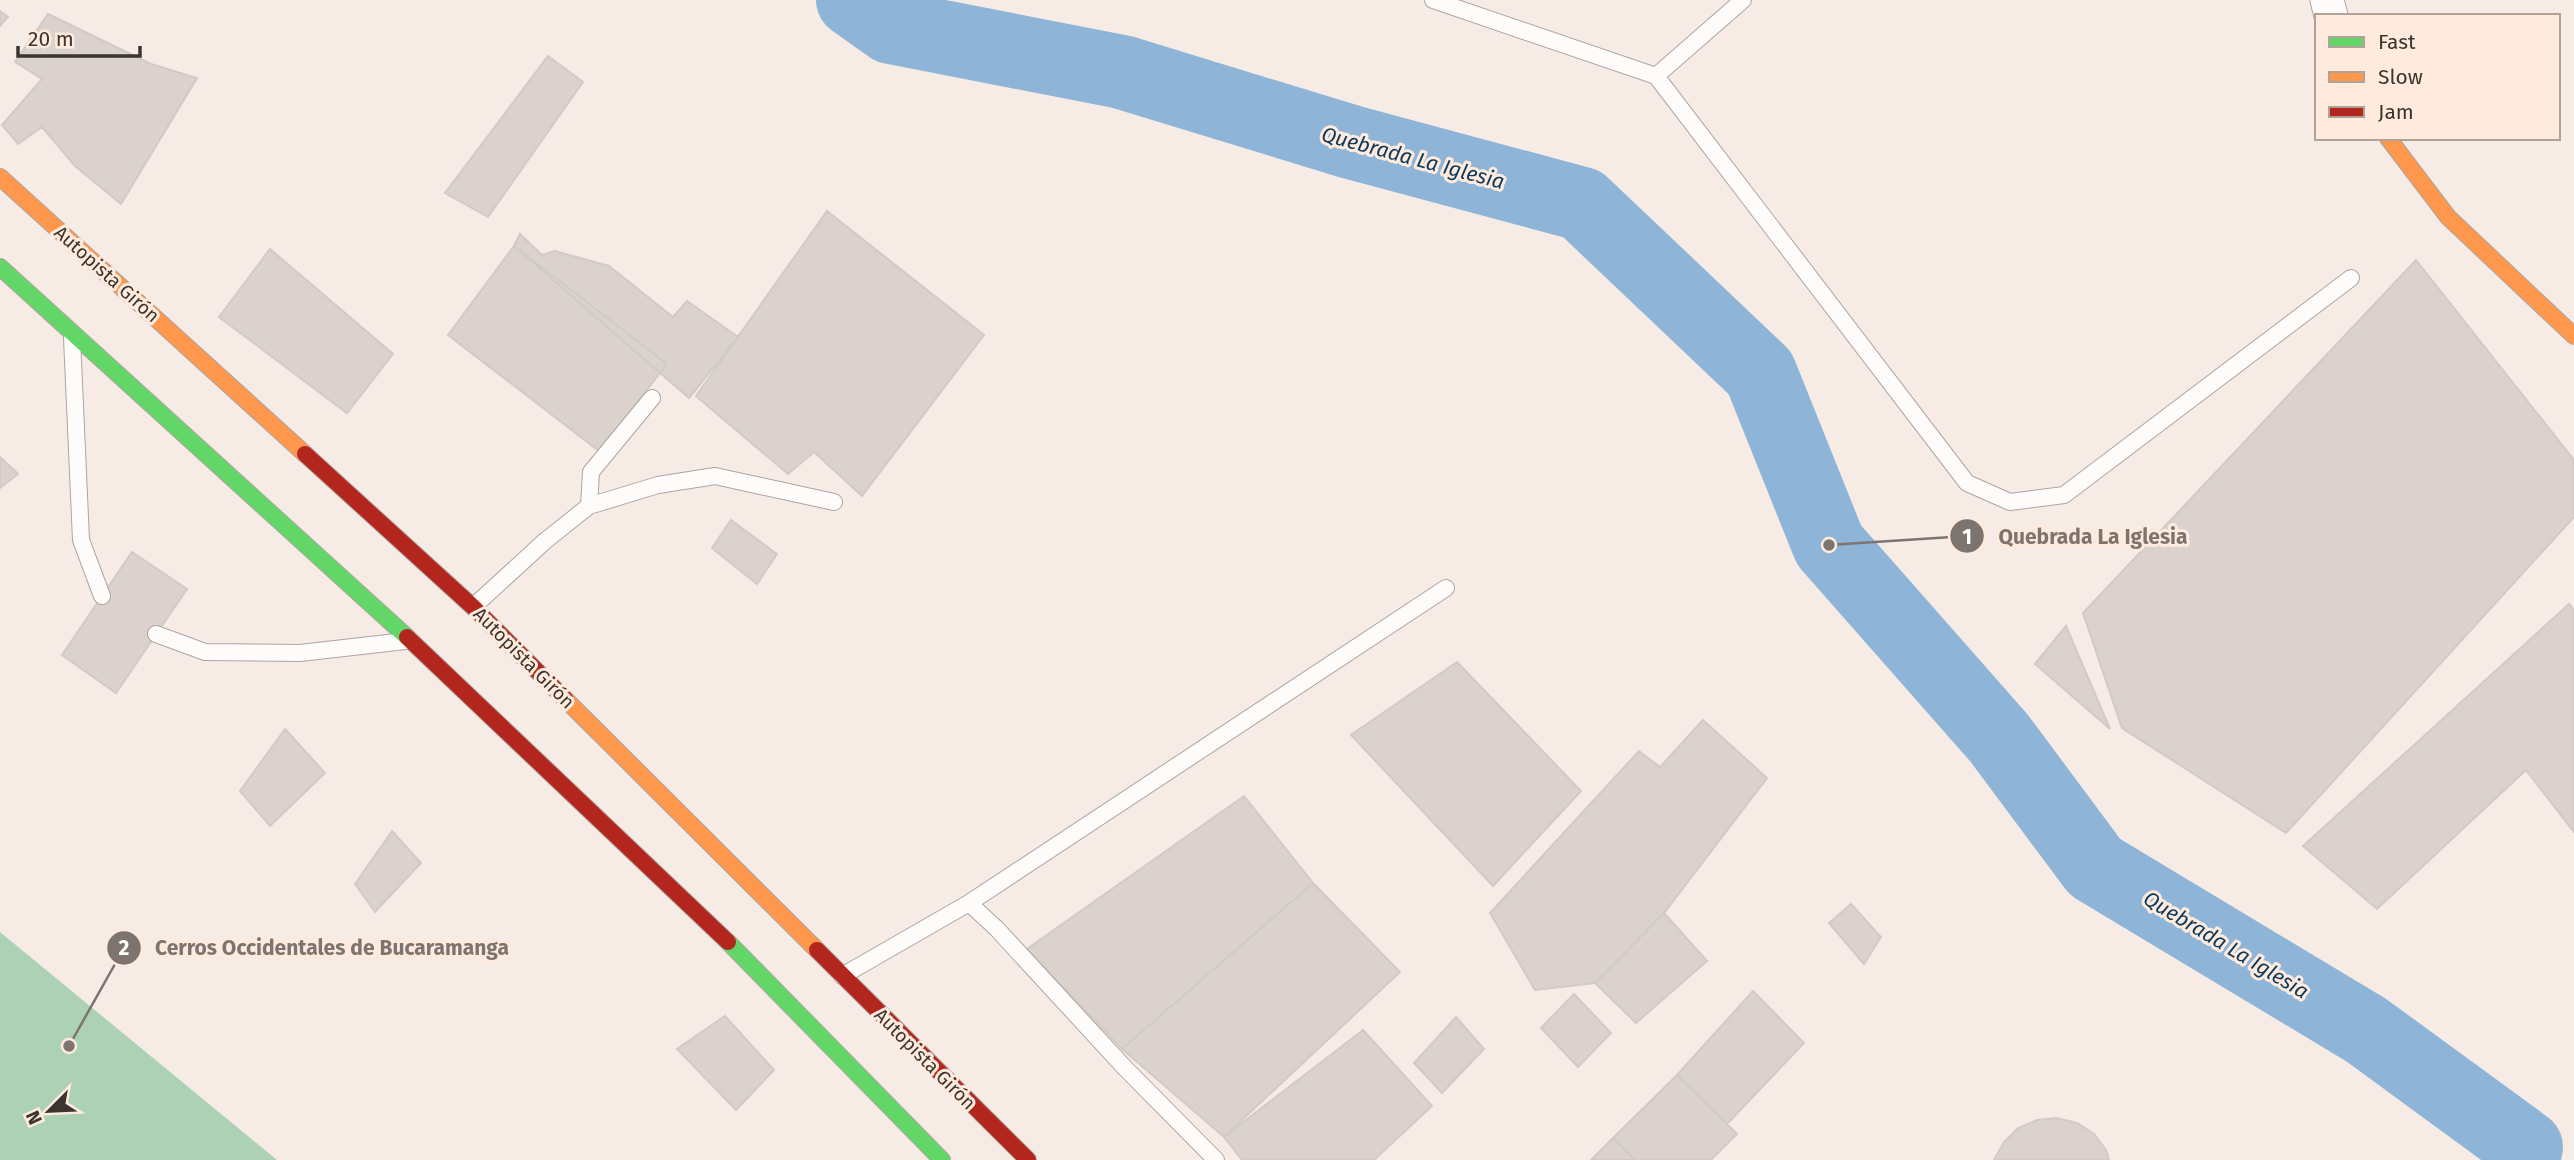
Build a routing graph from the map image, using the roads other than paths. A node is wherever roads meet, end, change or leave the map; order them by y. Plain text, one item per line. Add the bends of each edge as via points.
1 (1433, 0) edge
2 (1743, 0) edge
3 (1656, 76) junction
4 (2390, 140) edge
5 (0, 177) edge
6 (0, 267) edge
7 (2351, 278) dead end
8 (72, 332) junction
9 (2574, 337) edge
10 (652, 398) dead end
11 (834, 502) dead end
12 (589, 506) junction
13 (1446, 587) dead end
14 (102, 596) dead end
15 (473, 607) junction
16 (156, 634) dead end
17 (410, 640) junction
18 (969, 903) junction
19 (841, 976) junction
20 (942, 1160) edge
21 (1028, 1160) edge
22 (1216, 1160) edge

1 - 3 lane
2 - 3 lane
3 - 7 lane via 1967,483 2010,502 2064,495
4 - 9 main road via 2448,217
5 - 15 main road, Autopista Girón
6 - 8 main road
8 - 14 lane via 81,540
8 - 17 main road
10 - 12 lane via 591,472
11 - 12 lane via 715,475 658,485
12 - 15 lane
13 - 18 lane
15 - 19 main road, Autopista Girón
16 - 17 lane via 205,652 300,653
17 - 20 main road via 726,940
18 - 19 lane
18 - 22 lane
19 - 21 main road, Autopista Girón

